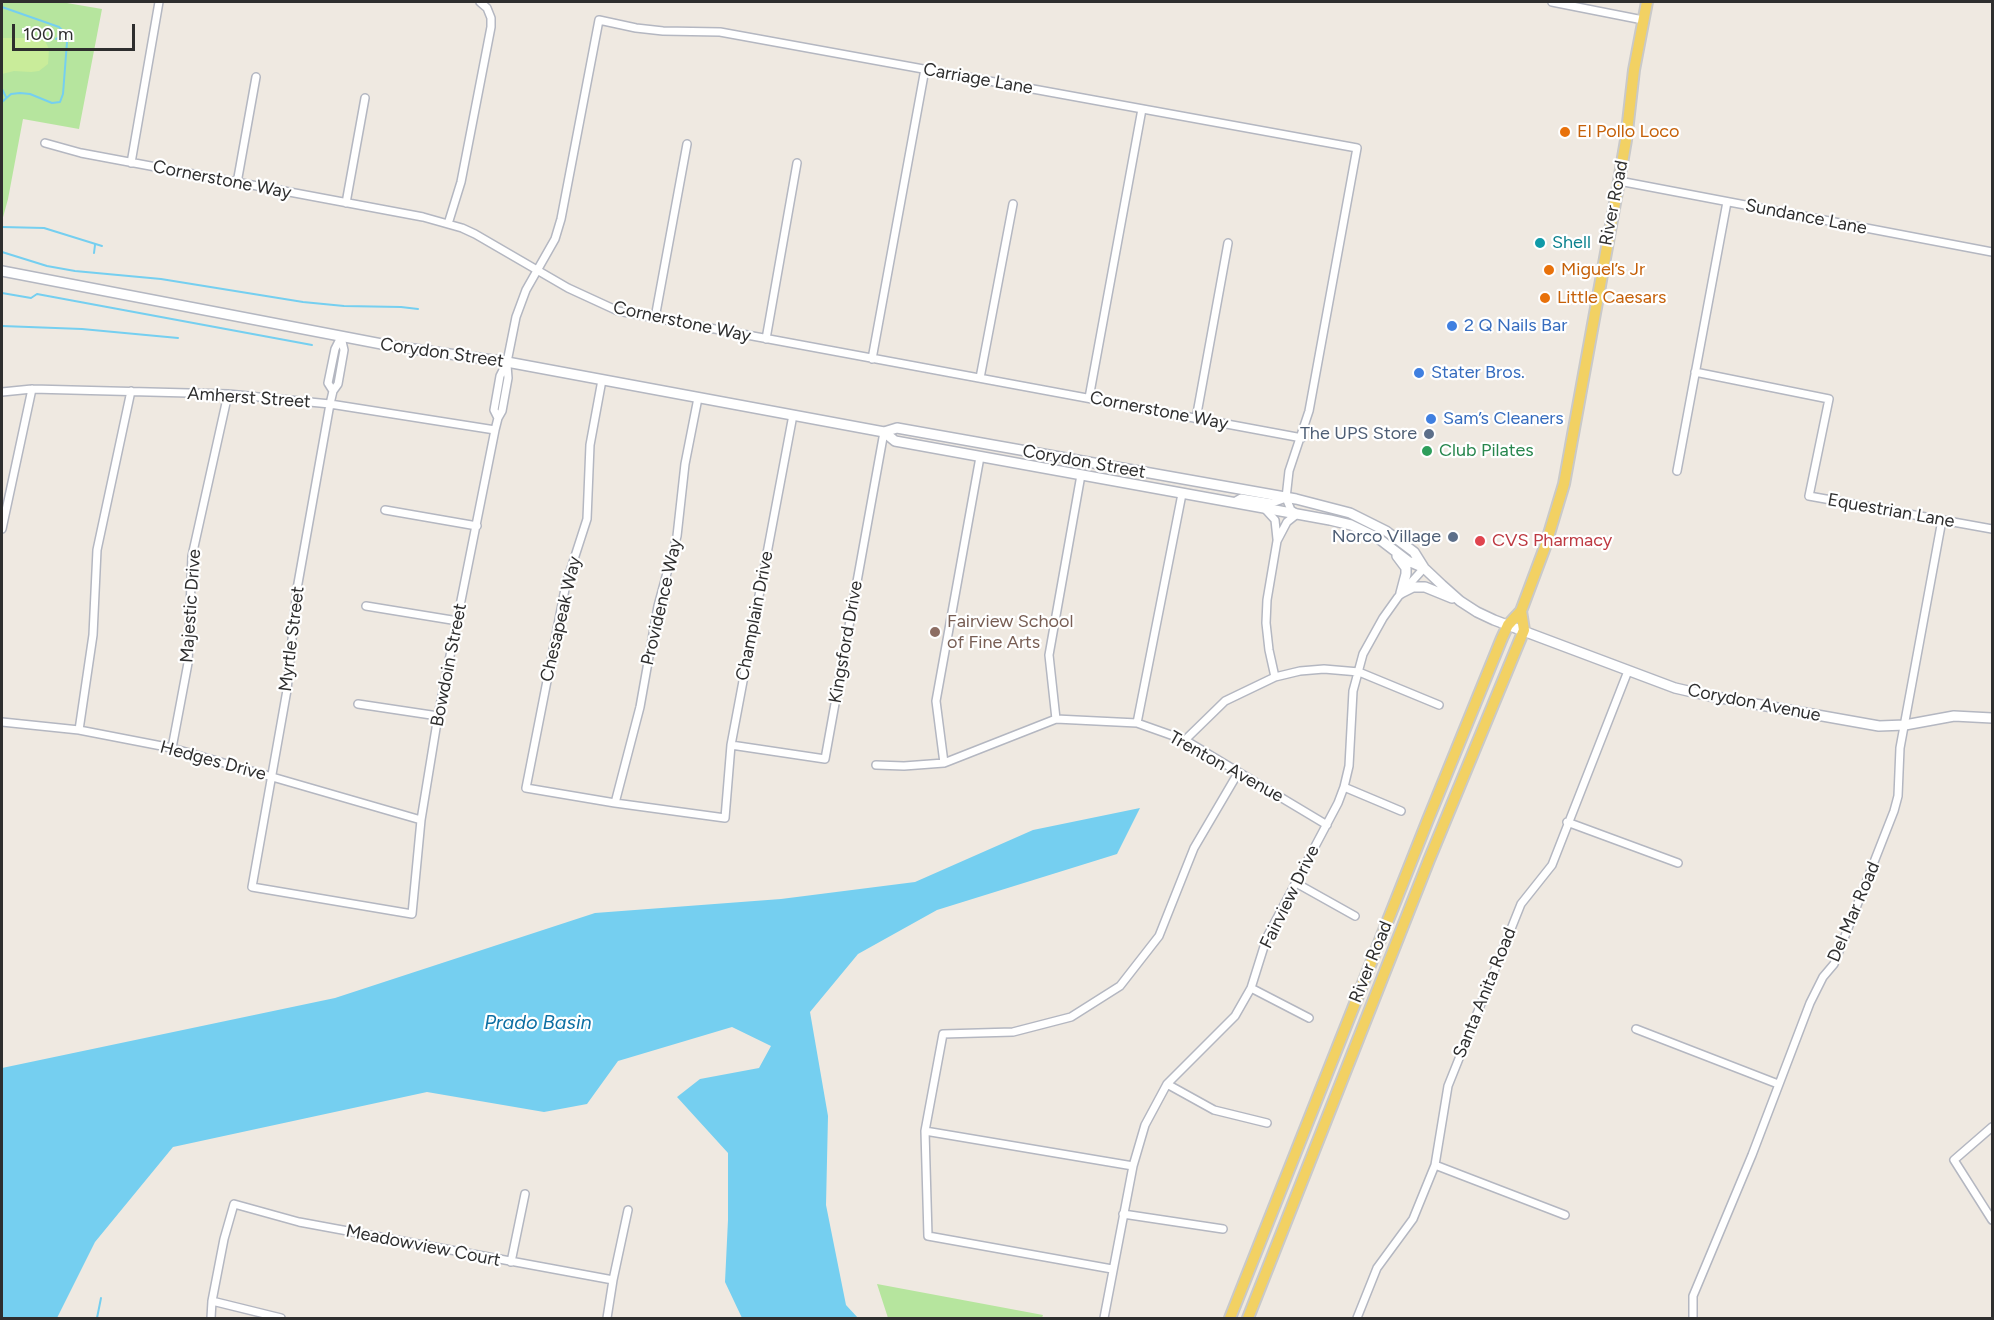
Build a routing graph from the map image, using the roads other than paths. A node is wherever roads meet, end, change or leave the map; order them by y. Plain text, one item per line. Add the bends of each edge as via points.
1 (159, 2) edge
2 (480, 2) edge
3 (1552, 2) edge
4 (1647, 2) edge
5 (598, 20) joint
6 (1643, 20) junction
7 (925, 69) junction
8 (256, 77) dead end
9 (365, 98) dead end
10 (1142, 109) junction
11 (45, 143) dead end
12 (687, 144) dead end
13 (131, 163) junction
14 (797, 164) dead end
15 (1619, 181) junction
16 (237, 183) junction
17 (1727, 202) junction
18 (346, 203) junction
19 (1013, 204) dead end
20 (448, 224) junction
21 (1228, 243) dead end
22 (1992, 252) edge
23 (2, 271) edge
24 (538, 271) junction
25 (655, 318) junction
26 (341, 337) junction
27 (766, 339) junction
28 (872, 359) junction
29 (507, 362) junction
30 (1695, 372) junction
31 (980, 378) junction
32 (602, 380) junction
33 (32, 389) junction
34 (131, 391) junction
35 (2, 392) edge
36 (228, 394) junction
37 (698, 398) junction
38 (1089, 398) junction
39 (330, 404) junction
40 (793, 416) junction
41 (1196, 419) junction
42 (495, 430) junction
43 (884, 432) junction
44 (1302, 438) junction
45 (980, 457) junction
46 (1677, 471) dead end
47 (1081, 475) junction
48 (1182, 494) junction
49 (1286, 498) junction
50 (1234, 502) junction
51 (1264, 508) junction
52 (385, 510) dead end
53 (1297, 514) junction
54 (1942, 520) junction
55 (477, 526) junction
56 (2, 529) edge
57 (1992, 530) edge
58 (1378, 538) junction
59 (1277, 541) junction
60 (1424, 568) junction
61 (1401, 593) junction
62 (1460, 601) junction
63 (366, 606) dead end
64 (1521, 611) junction
65 (458, 621) junction
66 (1508, 625) junction
67 (1524, 630) junction
68 (1628, 671) junction
69 (1359, 672) junction
70 (1275, 677) junction
71 (358, 704) dead end
72 (1439, 705) dead end
73 (438, 716) junction
74 (1056, 718) junction
75 (1992, 718) edge
76 (2, 722) edge
77 (1137, 723) junction
78 (1905, 725) junction
79 (79, 730) junction
80 (1185, 740) junction
81 (731, 745) junction
82 (172, 748) junction
83 (944, 763) junction
84 (876, 765) dead end
85 (1238, 773) junction
86 (272, 777) junction
87 (1344, 787) junction
88 (615, 803) junction
89 (1401, 811) dead end
90 (421, 820) junction
91 (1567, 822) junction
92 (1327, 825) junction
93 (1677, 863) dead end
94 (1296, 883) junction
95 (412, 914) joint
96 (1355, 916) dead end
97 (1251, 988) junction
98 (1309, 1018) dead end
99 (1636, 1029) dead end
100 (1167, 1084) junction
101 (1778, 1084) junction
102 (1267, 1123) dead end
103 (1992, 1127) edge
104 (926, 1131) junction
105 (1435, 1165) junction
106 (1133, 1166) junction
107 (525, 1194) dead end
108 (628, 1210) dead end
109 (1123, 1214) junction
110 (1565, 1215) dead end
111 (1992, 1220) edge
112 (1223, 1229) dead end
113 (511, 1262) junction
114 (1112, 1269) junction
115 (613, 1281) junction
116 (212, 1301) junction
117 (211, 1318) edge
118 (281, 1318) edge
119 (607, 1318) edge
120 (1104, 1318) edge
121 (1230, 1318) edge
122 (1248, 1318) edge
123 (1357, 1318) edge
124 (1693, 1318) edge

1 - 13 street
2 - 20 street via 487,8 490,27 461,182
3 - 6 street
4 - 6 main road, River Road
5 - 7 street, Carriage Lane via 663,31 720,32
5 - 24 street, Bowdoin Street via 561,219
6 - 15 main road, River Road
7 - 10 street, Carriage Lane
7 - 28 street
8 - 16 street
9 - 18 street
10 - 38 street
10 - 44 street, Carriage Lane via 1357,148
11 - 13 street, Cornerstone Way
12 - 25 street
13 - 16 street, Cornerstone Way
14 - 27 street
15 - 17 street, Sundance Lane
15 - 64 main road, River Road via 1564,484
16 - 18 street, Cornerstone Way
17 - 22 street, Sundance Lane
17 - 30 street
18 - 20 street, Cornerstone Way
19 - 31 street
20 - 24 street, Cornerstone Way via 475,234
21 - 41 street
23 - 26 main road, Corydon Street
24 - 25 street, Cornerstone Way via 618,311
24 - 29 street, Bowdoin Street via 516,317
25 - 27 street, Cornerstone Way
26 - 29 main road, Corydon Street
26 - 39 street, Myrtle Street via 328,383 333,391
27 - 28 street, Cornerstone Way
28 - 31 street, Cornerstone Way
29 - 32 main road, Corydon Street
29 - 42 street, Bowdoin Street via 500,376
30 - 46 street
30 - 54 street, Equestrian Lane via 1829,399 1809,496
31 - 38 street, Cornerstone Way
32 - 37 main road, Corydon Street
32 - 88 street, Chesapeak Way via 590,445 587,519 566,584 526,788
33 - 34 street, Amherst Street
33 - 35 street, Amherst Street
33 - 56 street
34 - 36 street, Amherst Street
34 - 79 street via 97,550 93,635
36 - 39 street, Amherst Street
36 - 82 street, Majestic Drive via 192,556 188,663
37 - 40 main road, Corydon Street
37 - 88 street, Providence Way via 677,536
38 - 41 street, Cornerstone Way
39 - 42 street, Amherst Street
39 - 86 street, Myrtle Street via 297,589
40 - 43 main road, Corydon Street
40 - 81 street, Champlain Drive
41 - 44 street, Cornerstone Way
42 - 55 street, Bowdoin Street
43 - 45 main road, Corydon Street via 895,441
43 - 49 main road, Corydon Street via 897,428
43 - 81 street, Kingsford Drive via 825,759
44 - 49 street via 1289,471
45 - 47 main road, Corydon Street
45 - 83 street via 936,701
47 - 48 main road, Corydon Street
47 - 74 street via 1049,655
48 - 50 main road, Corydon Street
48 - 77 street
49 - 50 street, Corydon Street via 1272,503 1241,498
49 - 53 street
49 - 60 main road, Corydon Street via 1365,519 1414,552
50 - 51 main road, Corydon Street
51 - 53 main road, Corydon Street
51 - 59 street via 1275,520
52 - 55 street
53 - 58 main road, Corydon Street via 1351,525
53 - 59 street via 1290,518
54 - 57 street, Equestrian Lane
54 - 78 street, Del Mar Road
55 - 65 street, Bowdoin Street
58 - 60 main road, Corydon Street
58 - 61 main road via 1406,568
59 - 70 street via 1267,600 1269,650
60 - 61 street, Fairview Drive
60 - 62 main road, Corydon Street
61 - 62 main road via 1425,587
61 - 69 street, Fairview Drive via 1371,638
62 - 66 main road, Corydon Street
63 - 65 street
64 - 66 main road, River Road
64 - 67 main road, River Road
65 - 73 street, Bowdoin Street
66 - 67 main road, Corydon Street
66 - 121 main road, River Road
67 - 68 main road, Corydon Avenue
67 - 122 main road, River Road
68 - 78 main road, Corydon Avenue via 1710,696 1856,723
68 - 91 street, Santa Anita Road
69 - 70 street via 1324,669
69 - 72 street
69 - 87 street, Fairview Drive via 1353,692
70 - 80 street via 1225,701
71 - 73 street
73 - 90 street, Bowdoin Street
74 - 77 street, Trenton Avenue
74 - 83 street, Trenton Avenue
75 - 78 main road, Corydon Avenue via 1954,716
76 - 79 street, Hedges Drive
77 - 80 street, Trenton Avenue
78 - 101 street, Del Mar Road via 1894,811 1834,964 1810,1003
79 - 82 street, Hedges Drive
80 - 85 street, Trenton Avenue
81 - 88 street, Champlain Drive via 725,818
82 - 86 street, Hedges Drive
83 - 84 street, Trenton Avenue
85 - 92 street, Trenton Avenue
85 - 104 street via 1194,848 1159,936 1120,986 1071,1017 1013,1032 943,1034
86 - 90 street, Hedges Drive
86 - 95 street, Myrtle Street via 252,887
87 - 89 street
87 - 92 street, Fairview Drive
90 - 95 street, Bowdoin Street
91 - 93 street
91 - 105 street, Santa Anita Road via 1552,865 1521,904 1448,1086
92 - 94 street, Fairview Drive
94 - 96 street
94 - 97 street, Fairview Drive via 1267,937
97 - 98 street
97 - 100 street, Fairview Drive via 1235,1016
99 - 101 street
100 - 102 street via 1214,1110
100 - 106 street, Fairview Drive via 1145,1125
101 - 124 street, Del Mar Road via 1693,1296
103 - 111 street via 1954,1160
104 - 106 street
104 - 114 street via 928,1236
105 - 110 street
105 - 123 street, Santa Anita Road via 1413,1218 1377,1268
106 - 109 street, Fairview Drive
107 - 113 street
108 - 115 street
109 - 112 street
109 - 114 street, Fairview Drive
113 - 115 street, Meadowview Court
113 - 116 street, Meadowview Court via 299,1222 234,1204
114 - 120 street, Fairview Drive
115 - 119 street
116 - 117 street
116 - 118 street

